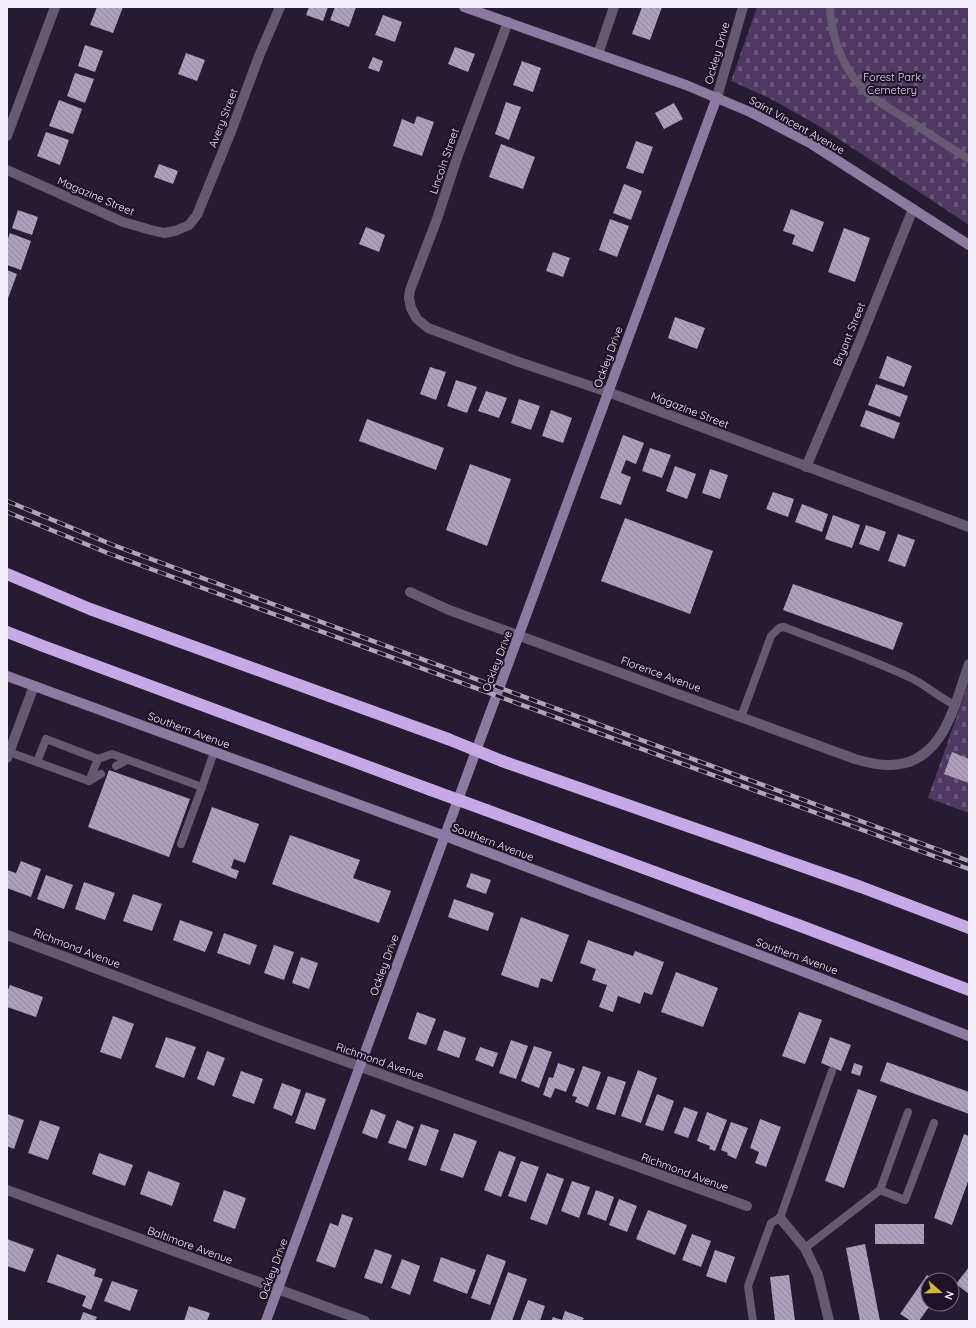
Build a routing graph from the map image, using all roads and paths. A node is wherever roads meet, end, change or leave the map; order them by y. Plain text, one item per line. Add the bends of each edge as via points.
1 (54, 7) edge
2 (280, 7) edge
3 (464, 7) edge
4 (614, 7) edge
5 (743, 7) edge
6 (830, 7) edge
7 (508, 22) junction
8 (598, 54) junction
9 (717, 97) junction
10 (7, 136) edge
11 (969, 160) edge
12 (7, 170) edge
13 (913, 209) junction
14 (179, 230) joint
15 (969, 245) edge
16 (411, 308) joint
17 (608, 392) junction
18 (806, 467) junction
19 (969, 526) edge
20 (7, 574) edge
21 (410, 592) dead end
22 (7, 632) edge
23 (520, 635) junction
24 (969, 664) edge
25 (7, 676) edge
26 (34, 686) junction
27 (955, 705) junction
28 (741, 717) junction
29 (214, 752) junction
30 (8, 755) edge
31 (98, 759) junction
32 (127, 760) junction
33 (37, 762) junction
34 (116, 766) dead end
35 (102, 774) dead end
36 (89, 781) junction
37 (202, 787) junction
38 (445, 836) junction
39 (181, 844) dead end
40 (969, 928) edge
41 (7, 935) edge
42 (969, 990) edge
43 (969, 1036) edge
44 (360, 1067) junction
45 (832, 1071) dead end
46 (908, 1112) dead end
47 (934, 1123) dead end
48 (7, 1190) edge
49 (880, 1190) junction
50 (747, 1206) dead end
51 (780, 1218) junction
52 (805, 1248) junction
53 (278, 1289) junction
54 (266, 1321) edge
55 (365, 1321) edge
56 (754, 1321) edge
57 (829, 1321) edge

1 - 10 street
2 - 14 street, Avery Street via 198,215 189,225
3 - 7 street, Saint Vincent Avenue
4 - 8 street
5 - 9 street, Ockley Drive
6 - 11 lane via 841,56 864,90
7 - 8 street, Saint Vincent Avenue
7 - 16 street, Lincoln Street via 412,283 409,298
8 - 9 street, Saint Vincent Avenue
9 - 13 street, Saint Vincent Avenue via 810,144
9 - 17 street, Ockley Drive
12 - 14 street, Magazine Street via 123,222 164,233
13 - 15 street, Saint Vincent Avenue
13 - 18 street, Bryant Street
16 - 17 street, Magazine Street via 428,328
17 - 18 street, Magazine Street
17 - 23 street, Ockley Drive
18 - 19 street, Magazine Street
20 - 40 highway, bridge via 90,610
21 - 23 street, Florence Avenue via 442,607
22 - 42 highway, bridge
23 - 28 street, Florence Avenue
23 - 38 street, Ockley Drive
24 - 27 street
25 - 26 street, Southern Avenue
26 - 29 street, Southern Avenue
26 - 30 street
27 - 28 street, Florence Avenue via 945,730 933,747 916,759 888,765 867,762
27 - 28 lane via 940,698 915,680 885,666 779,628 771,636
29 - 37 lane
29 - 38 street, Southern Avenue
30 - 33 lane
31 - 32 lane via 112,754
31 - 33 lane via 46,739
31 - 36 lane
32 - 34 lane
32 - 37 lane
33 - 36 lane
35 - 36 lane
37 - 39 lane
38 - 43 street, Southern Avenue
38 - 44 street, Ockley Drive
41 - 44 street, Richmond Avenue
44 - 50 street, Richmond Avenue
44 - 53 street, Ockley Drive
45 - 51 lane
46 - 49 lane
47 - 49 lane via 905,1200
48 - 53 street, Baltimore Avenue
49 - 52 lane
51 - 52 street
51 - 56 lane via 771,1223 748,1286
52 - 57 street via 818,1275
53 - 54 street, Ockley Drive
53 - 55 street, Baltimore Avenue

